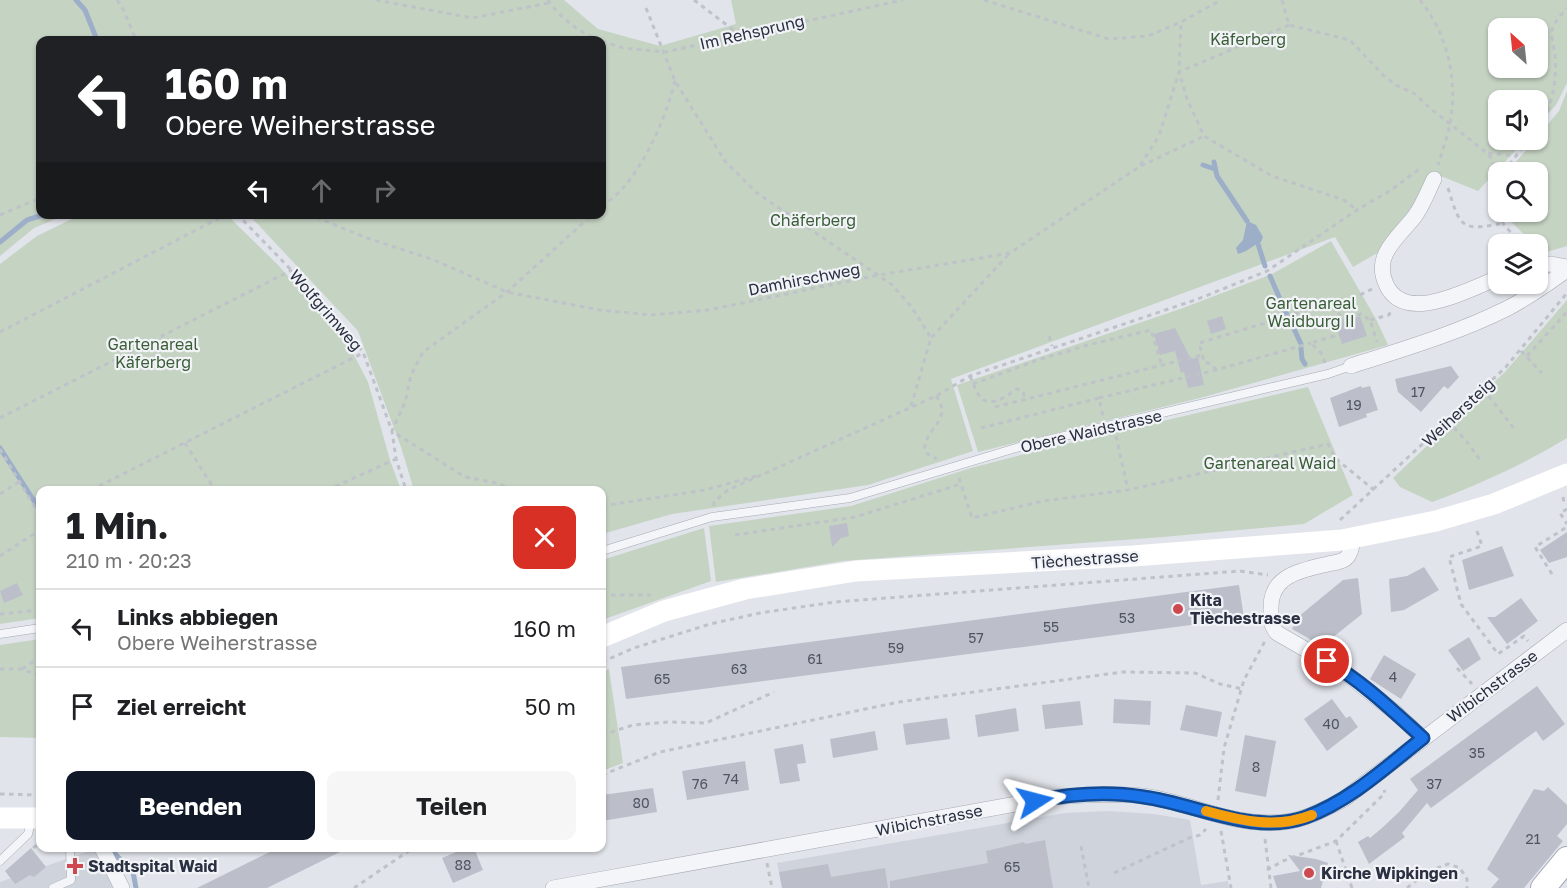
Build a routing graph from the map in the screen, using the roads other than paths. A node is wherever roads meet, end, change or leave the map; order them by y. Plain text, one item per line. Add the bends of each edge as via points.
1 (1441, 178) road end
2 (1548, 264) edge
3 (1567, 268) edge
4 (1488, 282) edge
5 (1351, 366) joint
6 (1567, 474) edge
7 (1354, 538) junction
8 (606, 550) edge
9 (36, 629) edge
10 (1567, 630) edge
11 (0, 634) edge
12 (606, 635) edge
13 (1423, 738) junction
14 (0, 818) edge
15 (36, 818) edge
16 (70, 852) edge
17 (104, 852) edge
18 (1567, 859) edge
19 (0, 861) edge
20 (53, 888) edge
21 (122, 888) edge
22 (553, 888) edge
23 (1543, 888) edge

1 - 4 street via 1386,252 1382,273 1389,291 1399,299 1428,304
2 - 3 street
3 - 5 street, Obere Waidstrasse via 1509,307 1471,325
5 - 8 lane, Obere Waidstrasse via 1026,445 850,498 712,516
6 - 7 street, Tièchestrasse via 1494,504
7 - 12 street, Tièchestrasse via 856,572 745,589 664,611
7 - 13 street via 1345,559 1281,580 1271,602 1273,628 1343,670
9 - 11 lane
10 - 13 street, Wibichstrasse
13 - 22 street, Wibichstrasse via 1344,799 1314,814 1284,822 1263,823 1218,815 1143,796 1055,797
14 - 15 street
15 - 19 lane via 28,834
16 - 20 lane via 71,880
17 - 21 street
18 - 23 main road

